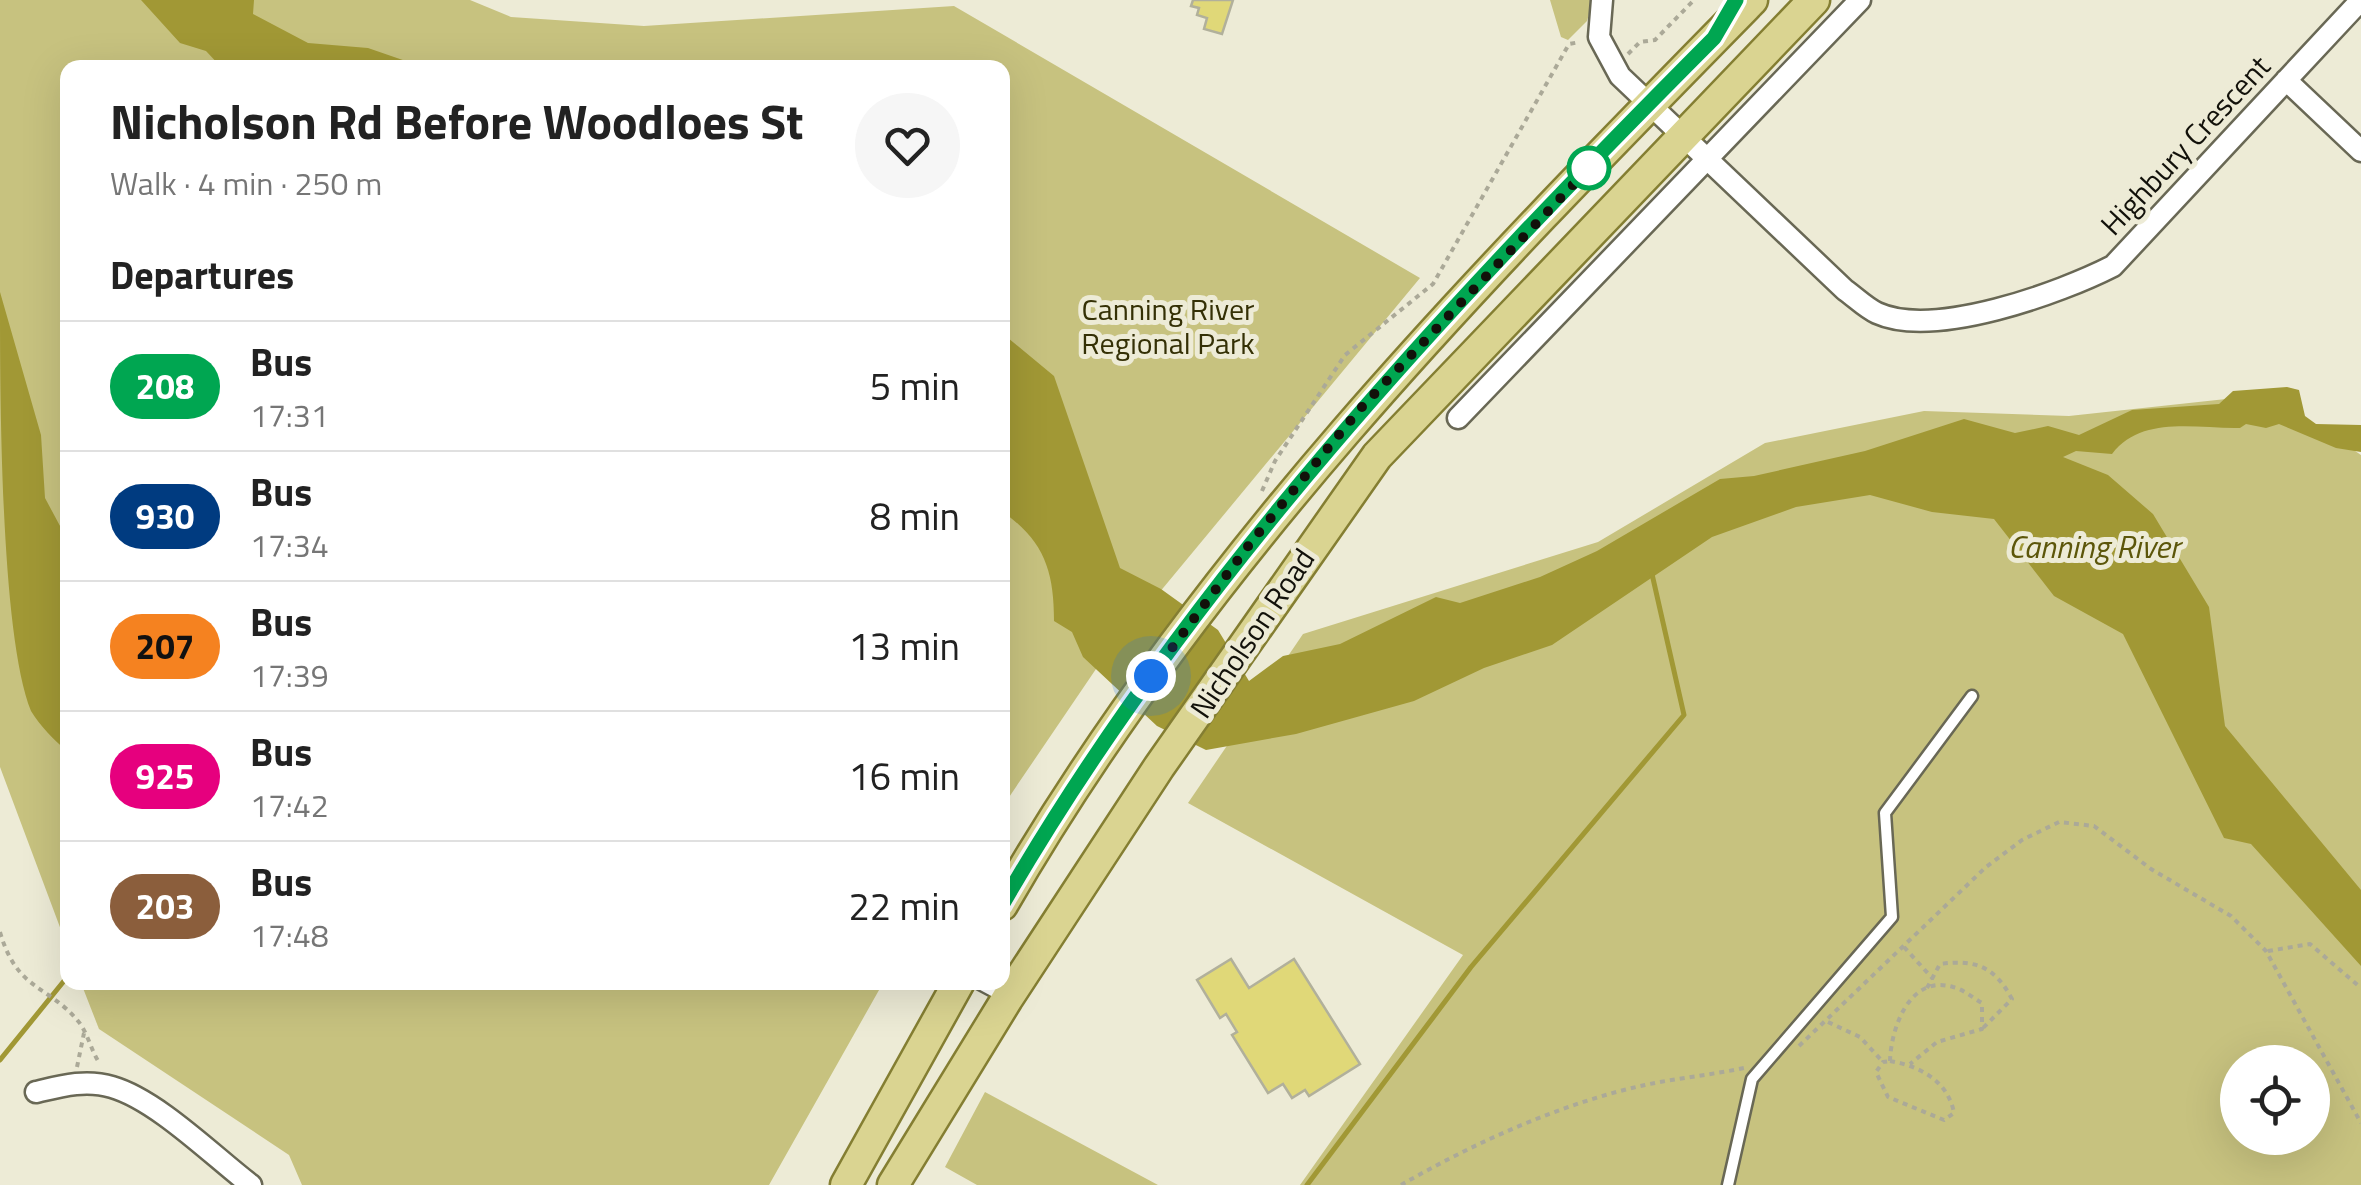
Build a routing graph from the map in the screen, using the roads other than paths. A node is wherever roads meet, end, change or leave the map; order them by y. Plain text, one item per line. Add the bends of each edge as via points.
1 (1602, 0) edge
2 (1736, 0) edge
3 (1752, 0) edge
4 (1814, 0) edge
5 (1860, 0) edge
6 (2361, 0) edge
7 (1714, 38) junction
8 (2286, 80) junction
9 (1650, 104) junction
10 (1683, 136) junction
11 (2361, 151) edge
12 (1708, 159) junction
13 (1458, 418) dead end
14 (1972, 696) dead end
15 (1010, 893) edge
16 (955, 990) edge
17 (991, 990) edge
18 (1007, 999) junction
19 (36, 1092) dead end
20 (251, 1185) edge
21 (846, 1185) edge
22 (894, 1185) edge
23 (1728, 1185) edge

1 - 9 street via 1599,38 1614,68
2 - 7 lane
3 - 7 main road, Nicholson Road
4 - 10 main road, Nicholson Road
5 - 12 street
6 - 8 street, Highbury Crescent
7 - 9 main road, Nicholson Road
8 - 11 street
8 - 12 street, Highbury Crescent via 2113,266 2064,291 1941,317 1878,313 1845,290
9 - 10 street
9 - 15 main road, Nicholson Road via 1360,409 1252,541 1094,760
10 - 12 street, Highbury Crescent
10 - 18 main road, Nicholson Road via 1376,456
12 - 13 street
14 - 23 lane via 1885,813 1892,917 1752,1078
16 - 21 main road
17 - 18 lane
18 - 22 main road, Nicholson Road
19 - 20 street via 74,1082 110,1086 133,1096

